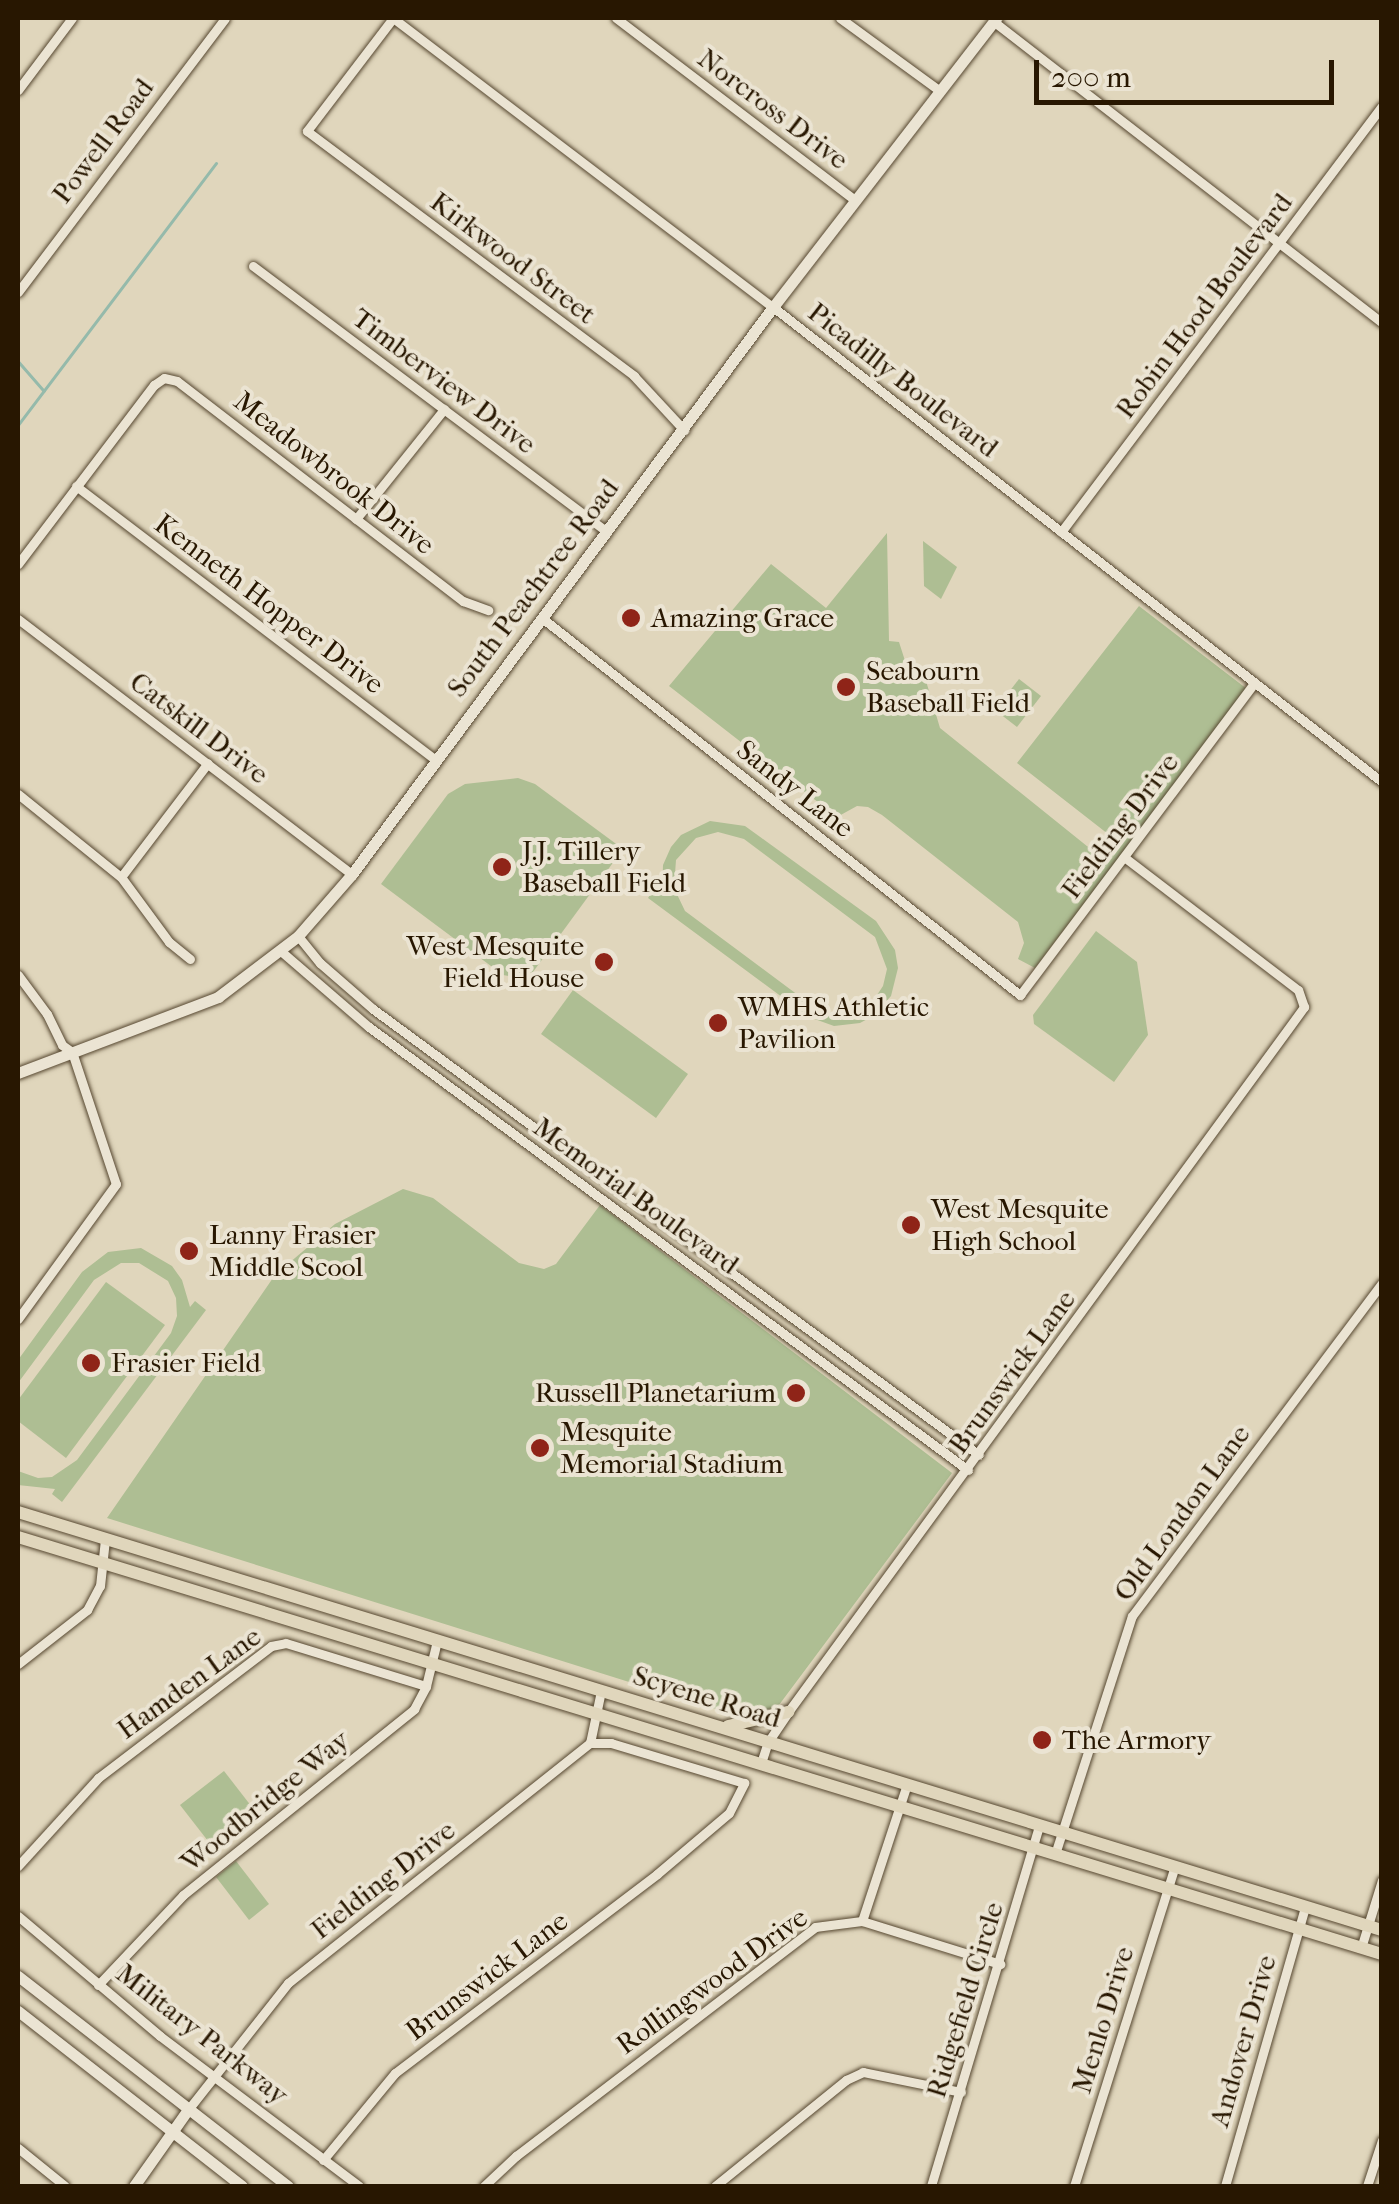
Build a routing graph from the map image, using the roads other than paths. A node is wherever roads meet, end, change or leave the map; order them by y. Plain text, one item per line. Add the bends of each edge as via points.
1 (72, 18) edge
2 (224, 18) edge
3 (393, 18) edge
4 (616, 18) edge
5 (840, 18) edge
6 (995, 19) edge
7 (18, 90) edge
8 (940, 90) junction
9 (1382, 106) edge
10 (855, 200) junction
11 (1281, 244) junction
12 (253, 266) dead end
13 (18, 270) edge
14 (28, 278) junction
15 (18, 292) edge
16 (773, 307) junction
17 (1382, 323) edge
18 (444, 409) junction
19 (684, 430) junction
20 (76, 486) junction
21 (356, 519) junction
22 (607, 532) junction
23 (1061, 532) junction
24 (18, 564) edge
25 (488, 610) dead end
26 (542, 618) junction
27 (18, 619) edge
28 (1254, 682) junction
29 (435, 759) junction
30 (208, 763) junction
31 (1382, 782) edge
32 (18, 794) edge
33 (1124, 857) junction
34 (352, 874) junction
35 (121, 878) junction
36 (298, 936) junction
37 (282, 952) junction
38 (190, 959) dead end
39 (18, 975) edge
40 (1020, 995) joint
41 (72, 1052) junction
42 (18, 1073) edge
43 (1382, 1284) edge
44 (18, 1319) edge
45 (979, 1455) junction
46 (968, 1470) junction
47 (18, 1512) edge
48 (18, 1537) edge
49 (105, 1539) junction
50 (106, 1563) junction
51 (437, 1640) junction
52 (432, 1662) junction
53 (18, 1664) edge
54 (426, 1686) junction
55 (601, 1690) junction
56 (594, 1712) junction
57 (788, 1712) junction
58 (722, 1727) junction
59 (768, 1742) junction
60 (590, 1743) junction
61 (761, 1763) junction
62 (907, 1784) junction
63 (900, 1806) junction
64 (1040, 1826) junction
65 (1061, 1833) junction
66 (1034, 1847) junction
67 (1055, 1854) junction
68 (18, 1866) edge
69 (1174, 1868) junction
70 (1382, 1880) edge
71 (1167, 1891) junction
72 (1306, 1908) junction
73 (18, 1916) edge
74 (862, 1921) junction
75 (1367, 1926) junction
76 (1299, 1928) junction
77 (1382, 1930) edge
78 (1360, 1948) junction
79 (1382, 1954) edge
80 (1000, 1964) junction
81 (18, 1976) edge
82 (98, 1986) junction
83 (18, 2011) edge
84 (214, 2076) junction
85 (961, 2092) junction
86 (187, 2110) junction
87 (170, 2132) junction
88 (1382, 2140) edge
89 (18, 2148) edge
90 (324, 2160) junction
91 (64, 2186) edge
92 (134, 2186) edge
93 (242, 2186) edge
94 (288, 2186) edge
95 (359, 2186) edge
96 (484, 2186) edge
97 (715, 2186) edge
98 (931, 2186) edge
99 (1074, 2186) edge
100 (1224, 2186) edge
101 (1367, 2186) edge

1 - 7 street
2 - 14 street, Powell Road
3 - 16 street, Picadilly Boulevard
3 - 19 street, Kirkwood Street via 307,131 634,376
4 - 10 street, Norcross Drive
5 - 8 street
6 - 8 main road, South Peachtree Road
6 - 11 street
8 - 10 main road, South Peachtree Road
9 - 11 street, Robin Hood Boulevard
10 - 16 main road, South Peachtree Road
11 - 17 street
11 - 23 street, Robin Hood Boulevard
12 - 18 street, Timberview Drive
13 - 14 street
14 - 15 street, Powell Road
16 - 19 main road, South Peachtree Road
16 - 23 street, Picadilly Boulevard
18 - 21 street
18 - 22 street, Timberview Drive
19 - 22 main road, South Peachtree Road
20 - 21 street, Meadowbrook Drive via 164,378 178,380
20 - 24 street
20 - 29 street, Kenneth Hopper Drive
21 - 25 street, Meadowbrook Drive via 463,601
22 - 26 main road, South Peachtree Road
23 - 28 street, Picadilly Boulevard
26 - 29 main road, South Peachtree Road
26 - 40 street, Sandy Lane
27 - 30 street, Catskill Drive
28 - 31 street, Picadilly Boulevard
28 - 33 street, Fielding Drive
29 - 34 main road, South Peachtree Road
30 - 34 street, Catskill Drive
30 - 35 street
32 - 35 street
33 - 40 street, Fielding Drive
33 - 45 street, Brunswick Lane via 1298,990 1304,1007
34 - 36 main road, South Peachtree Road
35 - 38 street
36 - 37 main road, South Peachtree Road
36 - 45 street, Memorial Boulevard via 373,1009
37 - 41 main road, South Peachtree Road via 218,996
37 - 46 street, Memorial Boulevard via 369,1027
39 - 41 street
41 - 42 main road, South Peachtree Road
41 - 44 street via 116,1184
43 - 65 street, Old London Lane via 1132,1616
45 - 46 street, Brunswick Lane
46 - 57 street, Brunswick Lane
47 - 49 main road, Scyene Road
48 - 50 main road, Scyene Road
49 - 50 street
49 - 51 main road, Scyene Road
50 - 52 main road, Scyene Road
50 - 53 street via 87,1610
51 - 52 street, Woodbridge Way
51 - 55 main road, Scyene Road
52 - 54 street, Woodbridge Way
52 - 56 main road, Scyene Road
54 - 68 street, Hamden Lane via 286,1643 272,1646 98,1778
54 - 82 street, Woodbridge Way via 414,1708 183,1895
55 - 56 street
55 - 58 main road, Scyene Road
56 - 60 street
56 - 61 main road, Scyene Road
57 - 58 main road
57 - 59 street, Brunswick Lane
58 - 59 main road, Scyene Road
59 - 61 street, Brunswick Lane
59 - 62 main road, Scyene Road
60 - 84 street, Fielding Drive via 288,1982
60 - 90 street, Brunswick Lane via 744,1783 730,1812 657,1874 396,2073
61 - 63 main road, Scyene Road
62 - 63 street
62 - 64 main road, Scyene Road
63 - 66 main road, Scyene Road
63 - 74 street
64 - 65 main road, Scyene Road
64 - 66 street, Ridgefield Circle
65 - 67 street, Old London Lane
65 - 69 main road, Scyene Road
66 - 67 main road, Scyene Road
66 - 80 street, Ridgefield Circle
67 - 71 main road, Scyene Road
69 - 71 street, Menlo Drive
69 - 72 main road, Scyene Road
70 - 75 street
71 - 76 main road, Scyene Road
71 - 99 street, Menlo Drive
72 - 75 main road, Scyene Road
72 - 76 street, Andover Drive
73 - 82 street, Military Parkway
74 - 80 street
74 - 96 street, Rollingwood Drive via 815,1928
75 - 77 main road, Scyene Road
75 - 78 street
76 - 78 main road, Scyene Road
76 - 100 street, Andover Drive
78 - 79 main road, Scyene Road
80 - 85 street, Ridgefield Circle
81 - 86 main road
82 - 84 street, Military Parkway
83 - 87 main road
84 - 86 street, Fielding Drive
84 - 90 street, Military Parkway
85 - 97 street via 863,2072
85 - 98 street, Ridgefield Circle
86 - 87 main road
86 - 94 main road
87 - 92 main road
87 - 93 main road
88 - 101 street
89 - 91 street
90 - 95 street, Military Parkway

